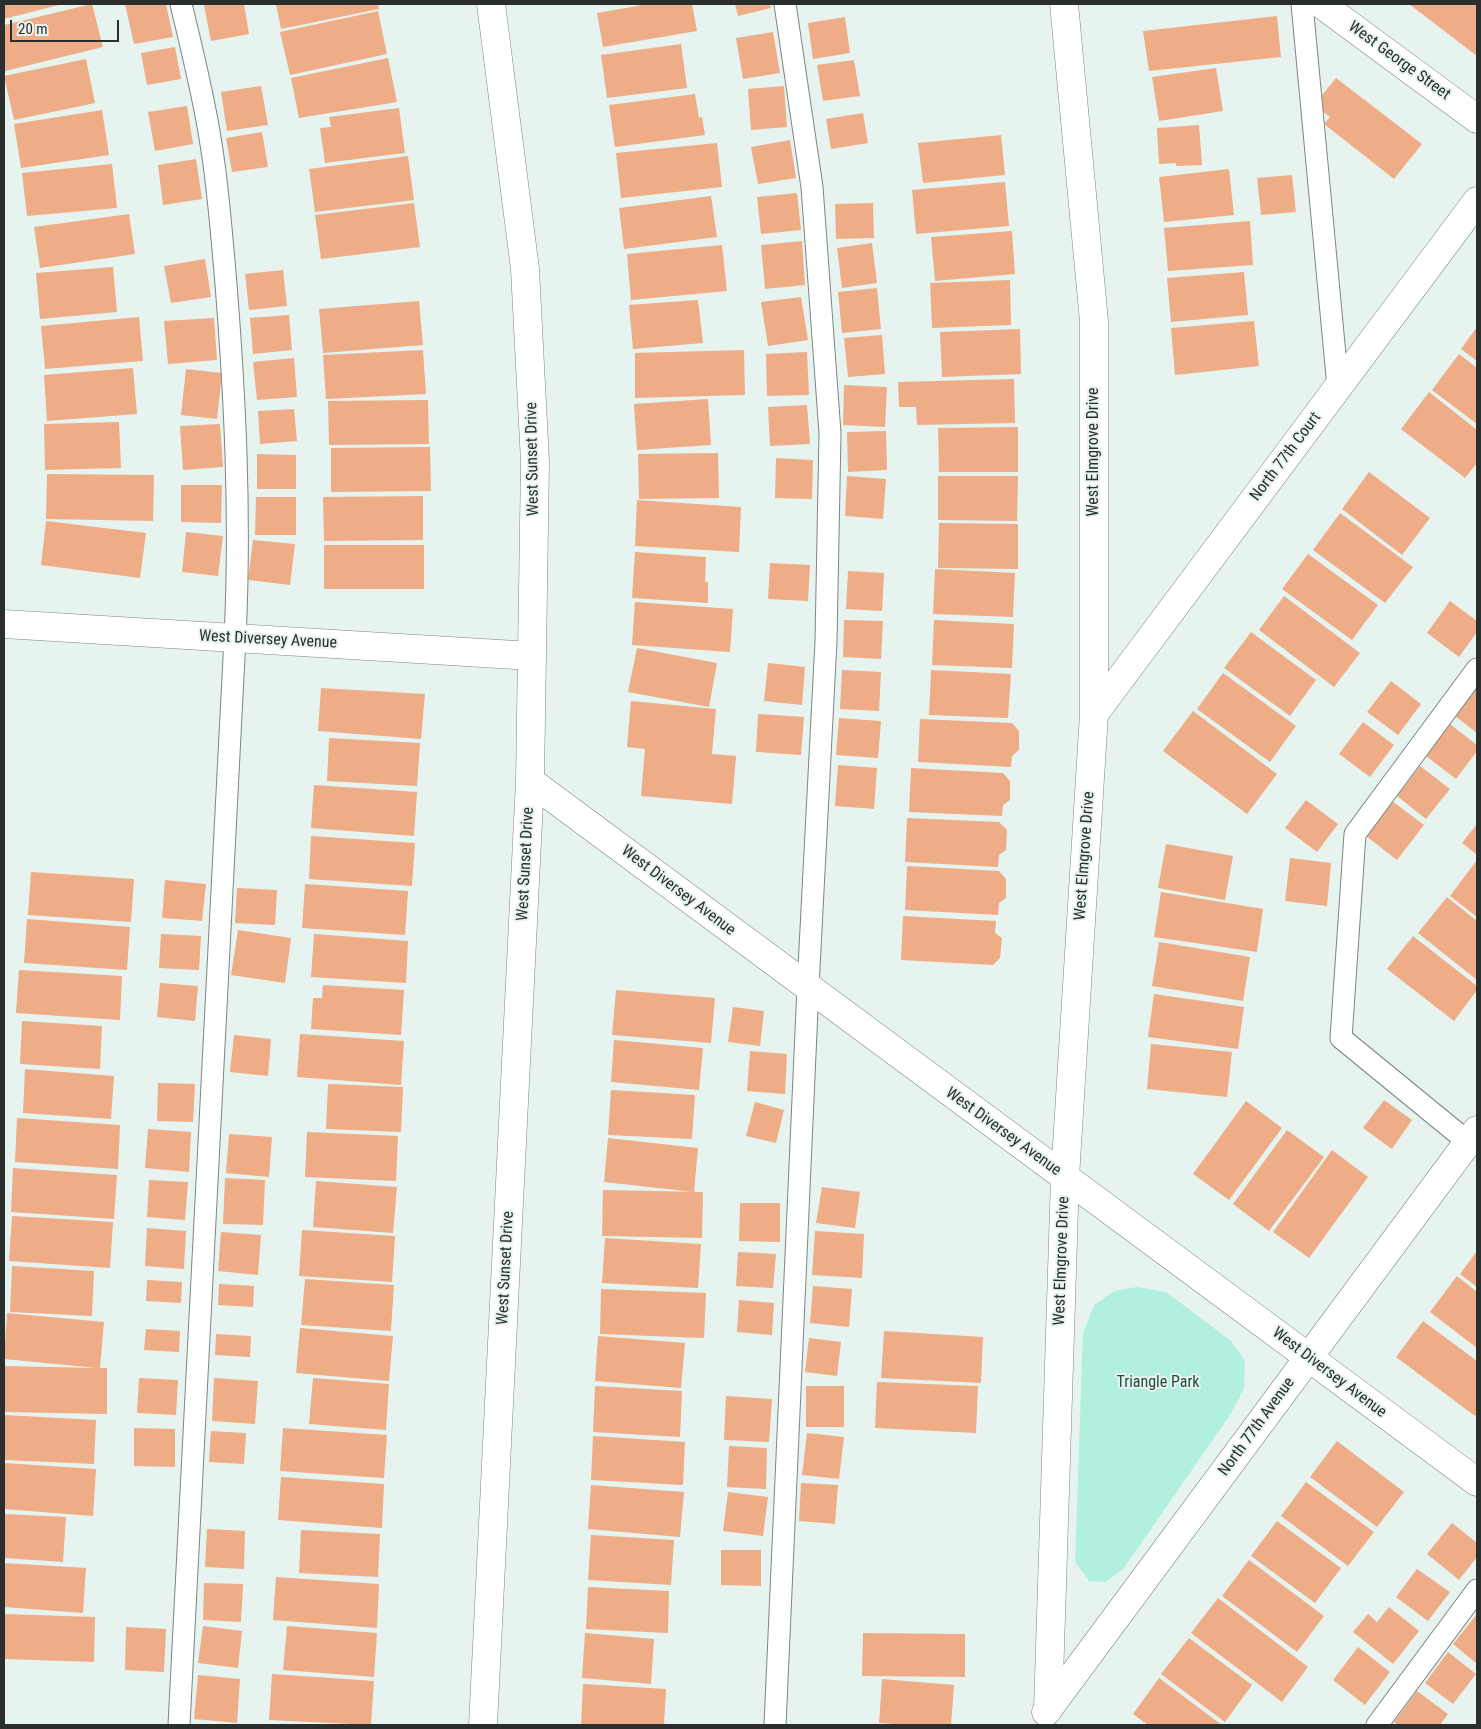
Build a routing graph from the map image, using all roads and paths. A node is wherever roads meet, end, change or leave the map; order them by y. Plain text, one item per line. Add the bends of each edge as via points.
1 (181, 4) edge
2 (491, 4) edge
3 (786, 4) edge
4 (1064, 4) edge
5 (1302, 4) edge
6 (1321, 4) edge
7 (1477, 118) edge
8 (1477, 201) edge
9 (1338, 387) junction
10 (4, 624) edge
11 (235, 638) junction
12 (532, 656) junction
13 (1477, 669) edge
14 (1094, 714) junction
15 (530, 781) junction
16 (808, 987) junction
17 (1473, 1136) edge
18 (1065, 1177) junction
19 (1308, 1358) junction
20 (1477, 1482) edge
21 (1477, 1590) edge
22 (1042, 1718) edge
23 (179, 1725) edge
24 (483, 1725) edge
25 (775, 1725) edge
26 (1377, 1725) edge

1 - 11 lane via 202,92 222,228 238,497
2 - 12 street, West Sunset Drive via 525,269 535,462
3 - 16 lane via 812,187 830,433 826,641
4 - 14 street, West Elmgrove Drive via 1094,321
5 - 9 lane
6 - 7 street, West George Street
8 - 9 street, North 77th Court
9 - 14 street, North 77th Court
10 - 11 street, West Diversey Avenue
11 - 12 street, West Diversey Avenue
11 - 23 lane
12 - 15 street, West Sunset Drive
13 - 17 lane via 1355,834 1340,1038
14 - 18 street, West Elmgrove Drive
15 - 16 street, West Diversey Avenue
15 - 24 street, West Sunset Drive
16 - 18 street, West Diversey Avenue
16 - 25 lane
17 - 19 street, North 77th Avenue
18 - 19 street, West Diversey Avenue
18 - 22 street, West Elmgrove Drive
19 - 20 street, West Diversey Avenue
19 - 22 street, North 77th Avenue
21 - 26 lane

